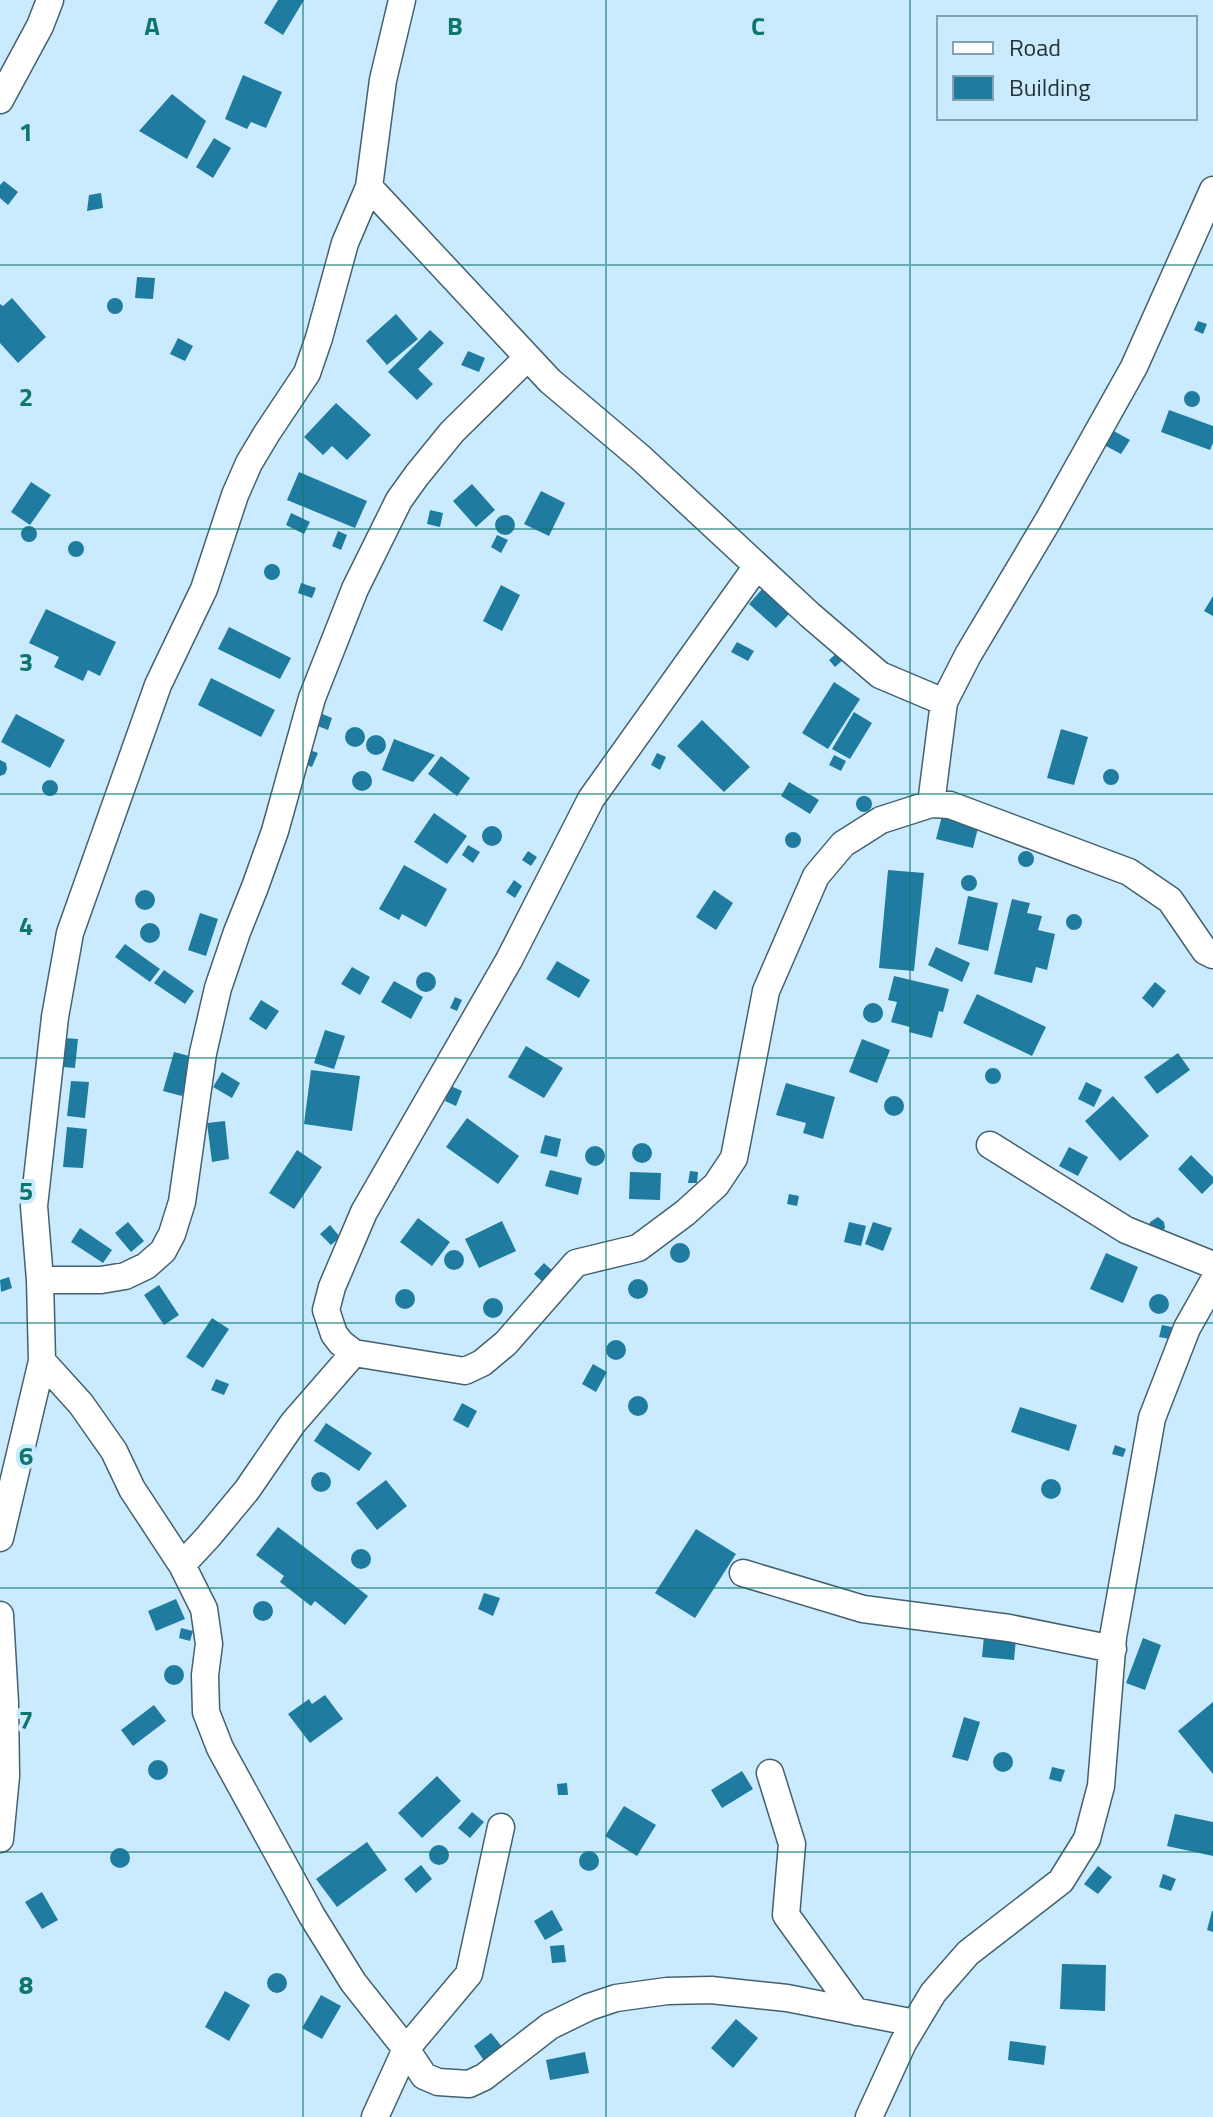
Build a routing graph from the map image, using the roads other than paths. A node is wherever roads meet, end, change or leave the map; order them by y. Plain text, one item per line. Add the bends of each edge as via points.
1 (50, 0) edge
2 (402, 0) edge
3 (0, 100) edge
4 (369, 187) junction
5 (1213, 190) edge
6 (527, 358) junction
7 (757, 566) junction
8 (944, 702) junction
9 (931, 804) junction
10 (1213, 955) edge
11 (990, 1145) dead end
12 (1213, 1265) edge
13 (40, 1280) junction
14 (1213, 1282) edge
15 (354, 1353) junction
16 (42, 1361) junction
17 (0, 1538) edge
18 (182, 1565) junction
19 (743, 1573) dead end
20 (0, 1615) edge
21 (1113, 1649) junction
22 (3, 1704) edge
23 (770, 1773) dead end
24 (501, 1827) dead end
25 (0, 1839) edge
26 (856, 2012) junction
27 (915, 2023) junction
28 (406, 2049) junction
29 (375, 2117) edge
30 (869, 2117) edge

1 - 3 street
2 - 4 street via 383,80
4 - 6 street
4 - 13 street via 345,243 307,373 249,463 235,495 204,589 158,685 70,933 34,1206
5 - 8 street via 1134,367
6 - 7 street
6 - 13 street via 417,475 355,589 312,698 275,831 218,988 172,1234 163,1251 125,1276
7 - 8 street via 880,675
7 - 15 street via 591,799 509,960 364,1212 326,1310 334,1334
8 - 9 street
9 - 10 street via 950,805 1129,872 1170,900
9 - 15 street via 881,820 843,844 816,876 766,991 734,1158 716,1185 638,1248 576,1263 506,1343 474,1368 465,1371
11 - 12 street via 1126,1230
13 - 16 street
14 - 21 street via 1187,1328 1152,1418
15 - 18 street
16 - 17 street
16 - 18 street via 114,1451 132,1489
18 - 28 street via 204,1609 209,1644 206,1712 220,1748 312,1916 353,1982
19 - 21 street via 863,1609 1009,1628
20 - 22 street
21 - 27 street via 1101,1786 1087,1839 1061,1881 968,1953
22 - 25 street via 6,1776
23 - 26 street via 792,1844 786,1915
24 - 28 street via 469,1974
26 - 27 street
26 - 28 street via 711,1990 616,1998 550,2026 469,2084 424,2076
27 - 30 street
28 - 29 street

